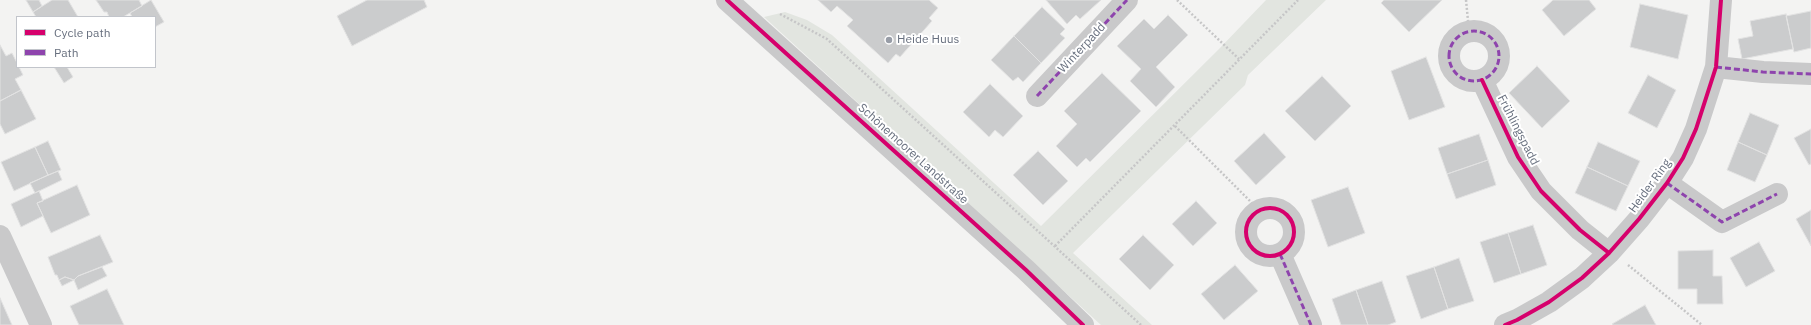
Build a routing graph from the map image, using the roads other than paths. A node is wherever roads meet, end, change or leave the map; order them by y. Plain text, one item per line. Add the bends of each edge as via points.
1 (727, 0) edge
2 (1127, 0) edge
3 (1721, 0) edge
4 (1716, 66) junction
5 (1811, 74) edge
6 (1482, 80) junction
7 (1037, 96) dead end
8 (1667, 183) junction
9 (1777, 194) dead end
10 (0, 236) edge
11 (1609, 252) junction
12 (1280, 254) junction
13 (41, 325) edge
14 (1084, 325) edge
15 (1311, 325) edge
16 (1505, 325) edge

1 - 14 street, Schönemoorer Landstraße
2 - 7 street, Winterpadd
3 - 4 street, Heider Ring
4 - 5 street via 1762,72
4 - 8 street, Heider Ring via 1696,129 1683,158
6 - 6 street via 1465,80 1458,76 1449,62 1450,46 1455,39 1469,31 1478,31 1493,38 1499,50 1499,63 1489,77
6 - 11 street, Frühlingspadd via 1518,157 1541,191 1580,230
8 - 9 street, Heider Ring via 1722,222
8 - 11 street, Heider Ring
10 - 13 street
11 - 16 street, Heider Ring via 1582,278 1550,302
12 - 12 street via 1263,256 1248,242 1245,230 1252,215 1259,210 1281,210 1292,221 1294,237 1291,244
12 - 15 street

